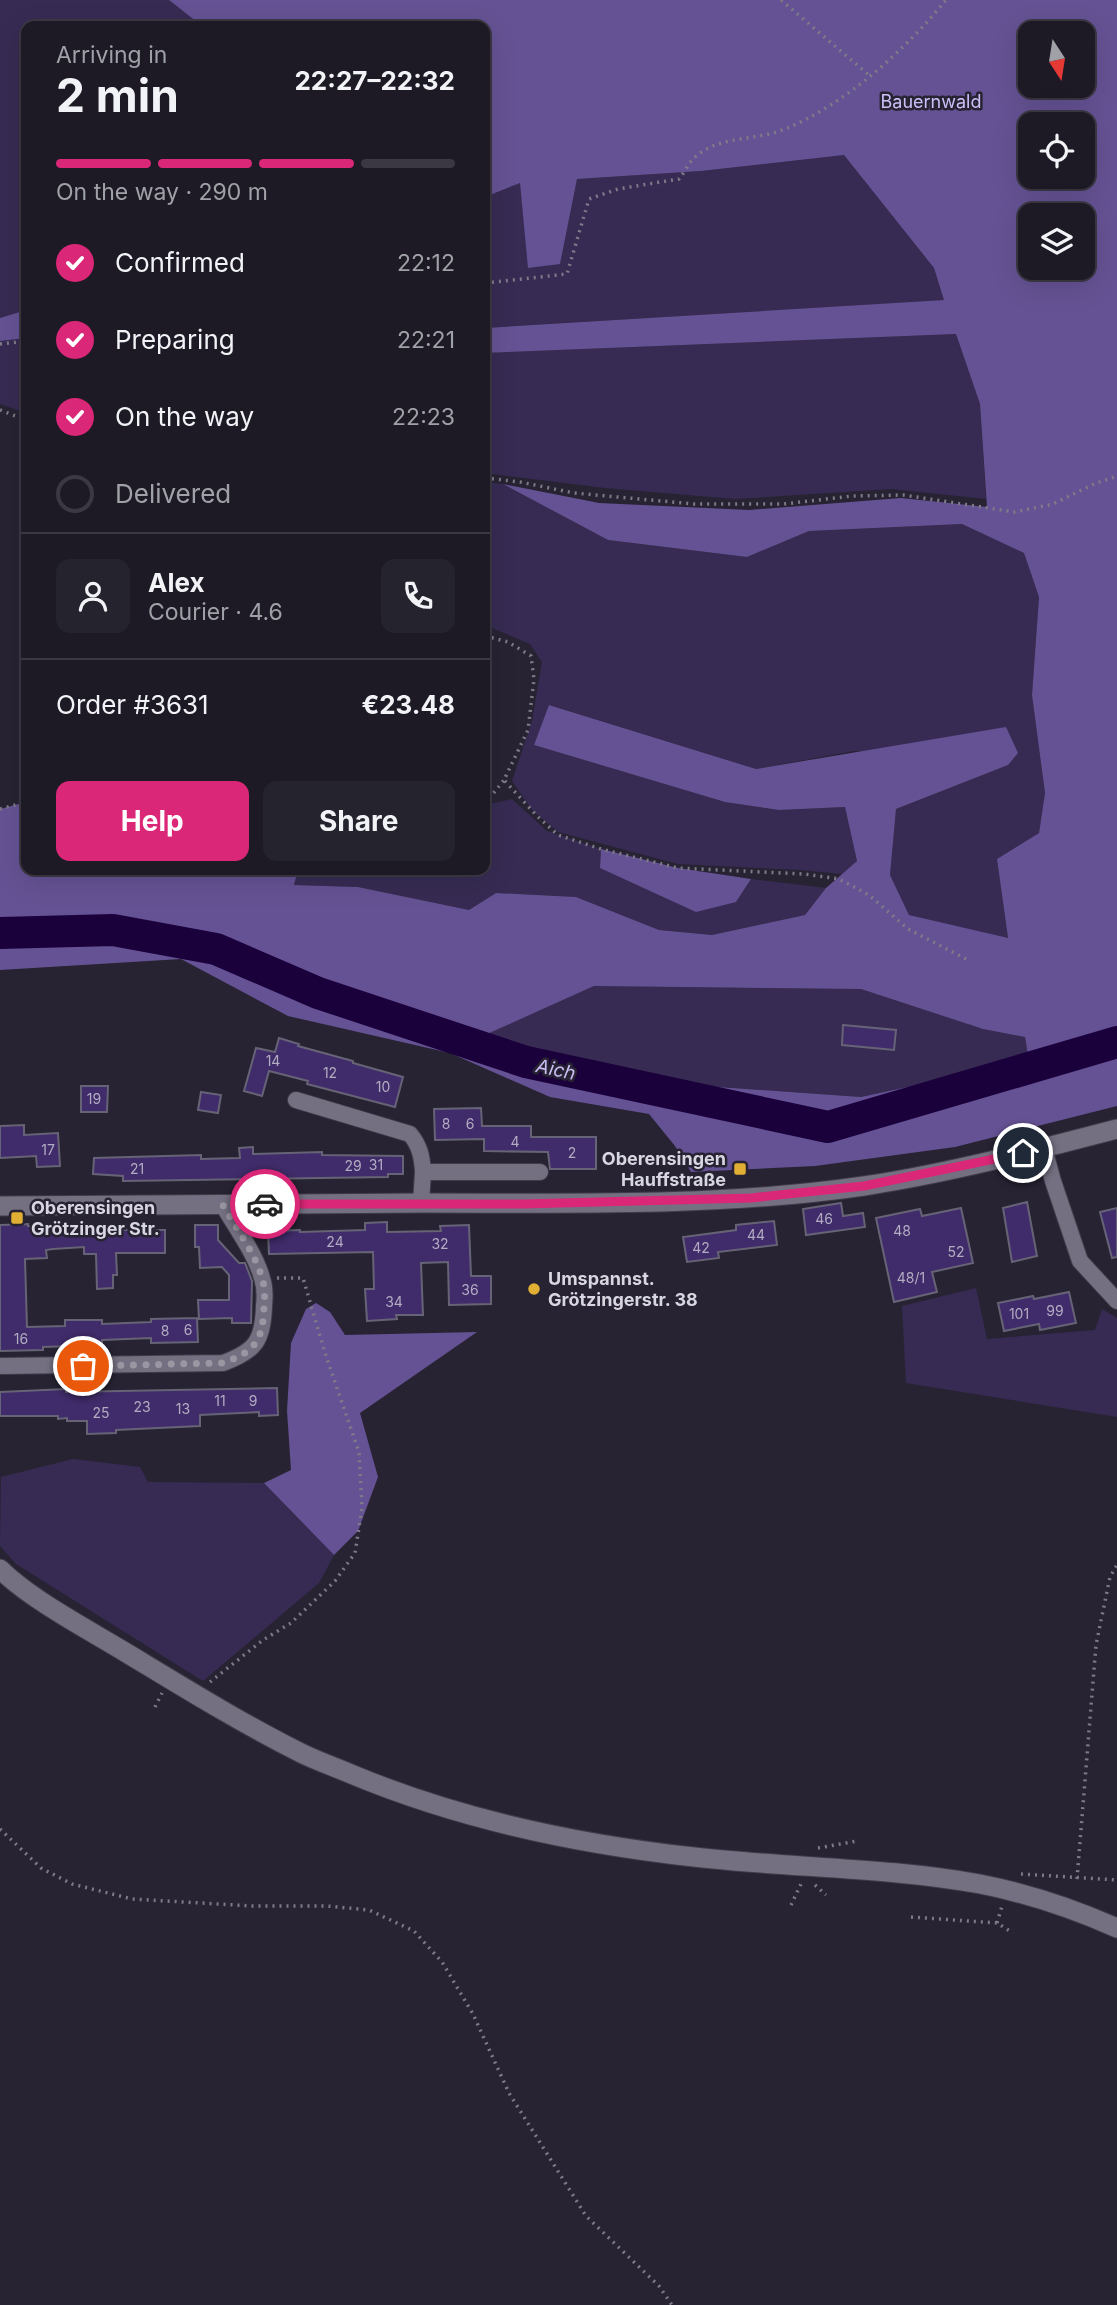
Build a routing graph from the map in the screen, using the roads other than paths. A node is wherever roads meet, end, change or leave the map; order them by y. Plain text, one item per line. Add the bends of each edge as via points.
1 (296, 1100) dead end
2 (1117, 1129) edge
3 (1044, 1148) junction
4 (423, 1172) junction
5 (540, 1172) dead end
6 (421, 1203) junction
7 (223, 1205) junction
8 (0, 1206) edge
9 (1117, 1301) edge
10 (0, 1366) edge
11 (0, 1569) edge
12 (1117, 1928) edge

1 - 4 street via 410,1134 422,1156
2 - 3 main road
3 - 6 main road via 916,1177 763,1197
3 - 9 street via 1080,1261
4 - 5 street
4 - 6 street
6 - 7 main road
7 - 8 main road
7 - 10 street via 263,1279 264,1325 259,1339 237,1358 223,1363
11 - 12 main road via 36,1597 195,1696 303,1754 394,1792 537,1833 616,1848 979,1884

